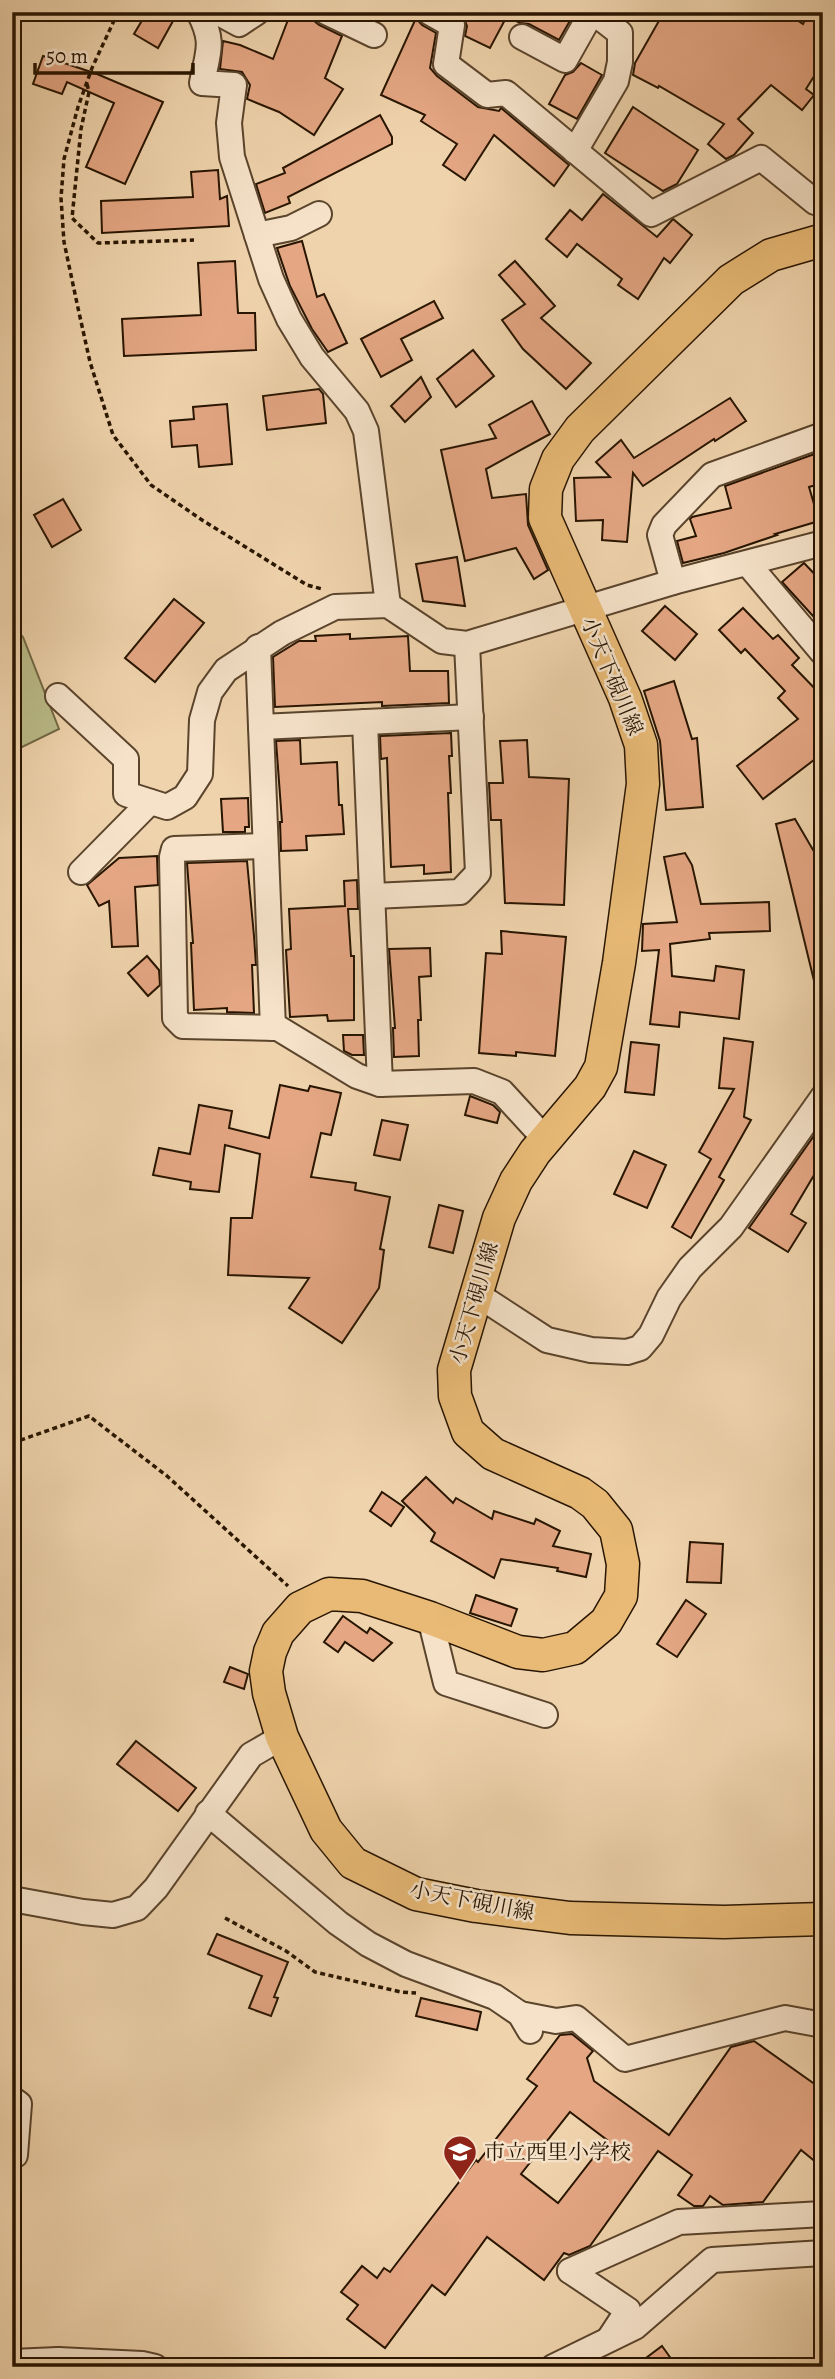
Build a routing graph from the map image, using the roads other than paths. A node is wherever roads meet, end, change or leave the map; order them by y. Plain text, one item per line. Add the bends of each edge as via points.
1 (199, 12) edge
2 (217, 12) edge
3 (257, 12) edge
4 (326, 12) edge
5 (429, 12) edge
6 (593, 12) edge
7 (374, 35) dead end
8 (522, 37) dead end
9 (575, 151) junction
10 (823, 204) edge
11 (319, 214) dead end
12 (257, 235) junction
13 (823, 240) edge
14 (823, 435) edge
15 (823, 543) edge
16 (747, 564) junction
17 (673, 582) junction
18 (388, 605) junction
19 (584, 608) junction
20 (467, 644) junction
21 (258, 648) junction
22 (823, 653) edge
23 (58, 696) dead end
24 (471, 717) junction
25 (365, 722) junction
26 (261, 727) junction
27 (150, 802) junction
28 (264, 846) junction
29 (81, 872) dead end
30 (373, 896) junction
31 (273, 1028) junction
32 (380, 1084) junction
33 (823, 1097) edge
34 (546, 1139) junction
35 (475, 1296) junction
36 (430, 1618) junction
37 (545, 1715) dead end
38 (282, 1737) junction
39 (208, 1814) junction
40 (12, 1899) edge
41 (823, 1919) edge
42 (823, 2025) edge
43 (12, 2099) edge
44 (12, 2156) edge
45 (823, 2214) edge
46 (823, 2253) edge
47 (609, 2339) junction
48 (12, 2362) edge
49 (60, 2364) edge
50 (155, 2367) edge
51 (553, 2367) edge

1 - 12 street via 211,40 202,83 234,85 229,123 232,157
2 - 3 street via 239,24
4 - 7 street
5 - 9 street via 453,25 446,64 487,95 506,93
6 - 8 street via 565,60
6 - 9 street via 620,33 620,62 616,81
9 - 10 street via 651,214 761,158
11 - 12 street via 292,228
12 - 18 street via 289,319 357,411 366,431
13 - 19 main road, 小天下硯川線 via 771,255 731,280 580,429 558,459 546,489 545,518
14 - 17 street via 712,475 664,525 660,535
15 - 16 street
16 - 17 street
16 - 22 street
17 - 19 street
18 - 20 street via 442,641
18 - 21 street via 335,607
19 - 20 street
19 - 34 main road, 小天下硯川線 via 641,745 643,784 601,1067
20 - 24 street
21 - 26 street
21 - 27 street via 226,670 210,692 202,720 200,775 185,797 167,807
23 - 27 street via 126,758 126,794
24 - 25 street
24 - 30 street via 478,873 460,892
25 - 26 street
25 - 30 street
26 - 28 street
27 - 29 street
28 - 31 street
28 - 31 street via 174,849 175,1018 183,1027
30 - 32 street
31 - 32 street via 357,1076
32 - 34 street via 474,1081 502,1093
33 - 35 street via 731,1227 669,1298 652,1335 640,1348 591,1350 547,1340
34 - 35 main road, 小天下硯川線 via 516,1181 499,1217
35 - 36 main road, 小天下硯川線 via 454,1370 455,1396 468,1432 493,1454 596,1504 616,1530 623,1564 621,1596 606,1622 575,1648 543,1655 518,1652
36 - 37 street via 446,1683
36 - 38 main road, 小天下硯川線 via 362,1596 329,1594 300,1608 278,1633 266,1671
38 - 39 street via 251,1755
38 - 41 main road, 小天下硯川線 via 326,1830 353,1863 416,1894 570,1918
39 - 40 street via 137,1908 113,1915
39 - 42 street via 368,1944 406,1964 495,1997 525,2022 576,2018 625,2059 785,2018
43 - 44 street via 19,2104
45 - 47 street via 679,2222 570,2271 628,2310
46 - 47 street via 712,2260 635,2327
47 - 51 street
48 - 49 street
49 - 50 street

